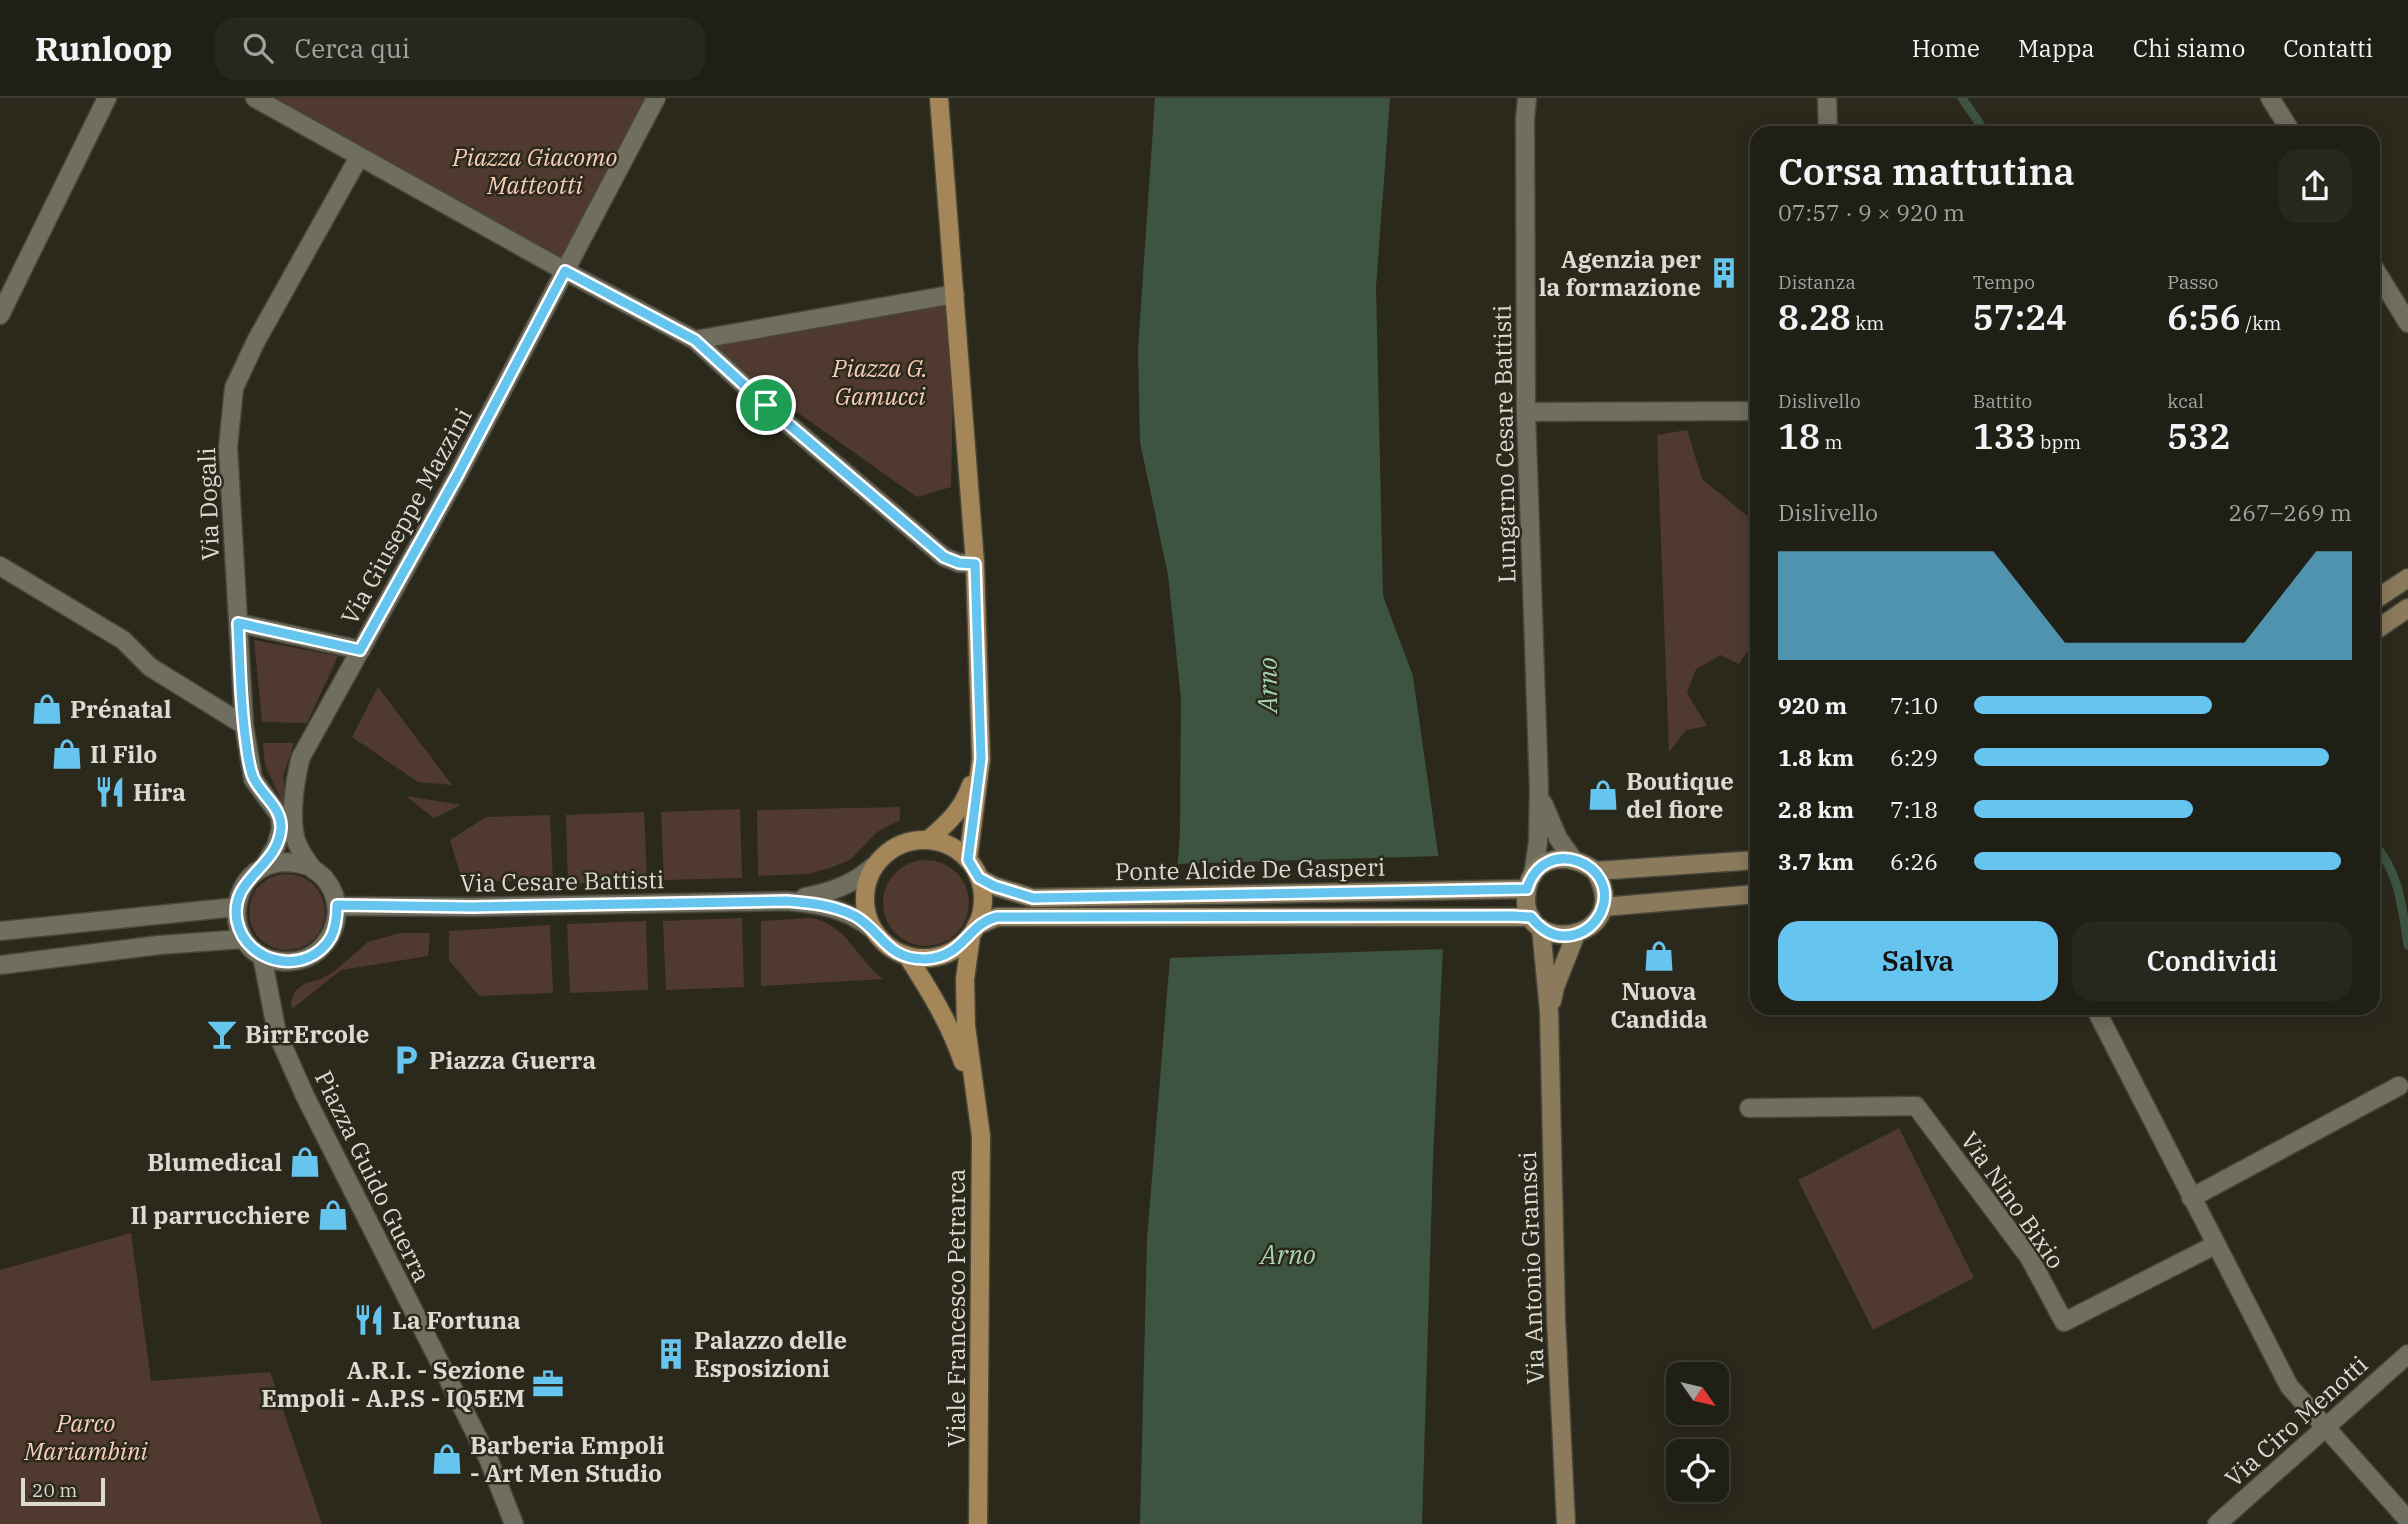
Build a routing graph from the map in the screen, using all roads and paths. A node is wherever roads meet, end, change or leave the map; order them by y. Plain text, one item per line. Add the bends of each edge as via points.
1 (107, 98) edge
2 (255, 98) edge
3 (656, 98) edge
4 (939, 98) edge
5 (1527, 98) edge
6 (1827, 98) edge
7 (2270, 98) edge
8 (1828, 126) edge
9 (2288, 126) edge
10 (359, 157) junction
11 (565, 271) junction
12 (2380, 277) edge
13 (954, 294) junction
14 (0, 315) edge
15 (2408, 323) edge
16 (695, 340) junction
17 (1750, 411) edge
18 (1526, 412) junction
19 (975, 564) junction
20 (0, 566) edge
21 (2408, 578) edge
22 (2380, 596) edge
23 (2408, 608) edge
24 (238, 623) junction
25 (2380, 627) edge
26 (360, 650) junction
27 (244, 725) junction
28 (981, 759) junction
29 (1539, 789) junction
30 (928, 840) junction
31 (1573, 859) junction
32 (968, 860) junction
33 (1750, 860) edge
34 (875, 865) junction
35 (264, 866) junction
36 (311, 867) junction
37 (1595, 871) junction
38 (979, 878) junction
39 (1530, 882) junction
40 (1750, 895) edge
41 (787, 901) junction
42 (337, 905) junction
43 (236, 907) junction
44 (1603, 907) junction
45 (1536, 923) junction
46 (872, 928) junction
47 (0, 931) edge
48 (973, 931) junction
49 (1576, 934) junction
50 (244, 939) junction
51 (262, 956) junction
52 (908, 957) junction
53 (0, 965) edge
54 (1549, 1011) junction
55 (2099, 1015) edge
56 (2399, 1086) dead end
57 (974, 1093) junction
58 (1749, 1108) dead end
59 (2191, 1198) junction
60 (2216, 1245) junction
61 (2408, 1354) edge
62 (2325, 1428) junction
63 (2408, 1520) edge
64 (514, 1524) edge
65 (978, 1524) edge
66 (1566, 1524) edge
67 (2217, 1524) edge

1 - 14 street
2 - 10 street
3 - 11 street
4 - 13 main road
5 - 18 street, Lungarno Cesare Battisti
6 - 8 street
7 - 9 street
10 - 11 street
10 - 24 street, Via Dogali via 234,388 228,447
11 - 16 street
11 - 26 street, Via Giuseppe Mazzini
12 - 15 street
13 - 16 street
13 - 19 main road
16 - 19 street via 944,557
17 - 18 street
18 - 29 street, Lungarno Cesare Battisti
19 - 28 main road
20 - 27 street via 123,640 150,667
21 - 22 main road
23 - 25 main road
24 - 26 street
24 - 27 street, Via Dogali
26 - 36 street, Via Giuseppe Mazzini via 301,757 295,838
27 - 35 street, Via Dogali via 253,779 280,816 276,846
28 - 30 main road via 964,803
28 - 32 main road
29 - 31 street, Lungarno Cesare Battisti via 1547,816
29 - 39 street, Lungarno Cesare Battisti via 1538,842
30 - 32 main road via 957,850
30 - 34 main road via 898,846
31 - 37 main road
31 - 39 main road via 1550,861
32 - 38 main road
33 - 37 main road
34 - 41 street, Via Cesare Battisti via 845,886
34 - 46 main road via 864,896
35 - 36 street via 296,861
35 - 43 street via 250,876
36 - 42 street via 324,876
37 - 44 main road via 1604,894
38 - 39 main road, Ponte Alcide De Gasperi via 1033,898 1496,890
38 - 48 main road via 982,911
39 - 45 main road via 1526,899
40 - 44 main road
41 - 42 street, Via Cesare Battisti
41 - 46 street, Via Cesare Battisti via 838,908
42 - 51 street via 336,922 320,950 291,962
43 - 47 street
43 - 50 street
44 - 49 main road via 1598,919
45 - 48 main road, Ponte Alcide De Gasperi via 1499,916 997,917
45 - 49 main road via 1552,934
45 - 54 main road, Via Antonio Gramsci
46 - 52 main road via 881,941
48 - 52 main road via 943,956
48 - 57 main road, Viale Francesco Petrarca via 965,979
49 - 54 main road, Via Antonio Gramsci
50 - 51 street
50 - 53 street
51 - 64 street, Piazza Guido Guerra via 277,1033 299,1084 488,1458
52 - 57 main road, Viale Francesco Petrarca via 951,1029
54 - 66 main road, Via Antonio Gramsci
55 - 59 street
56 - 59 street
57 - 65 main road, Viale Francesco Petrarca via 981,1136
58 - 60 street, Via Nino Bixio via 1916,1106 2029,1257 2064,1322
59 - 60 street
60 - 62 street via 2289,1386
61 - 62 street, Via Ciro Menotti
62 - 63 street
62 - 67 street, Via Ciro Menotti

